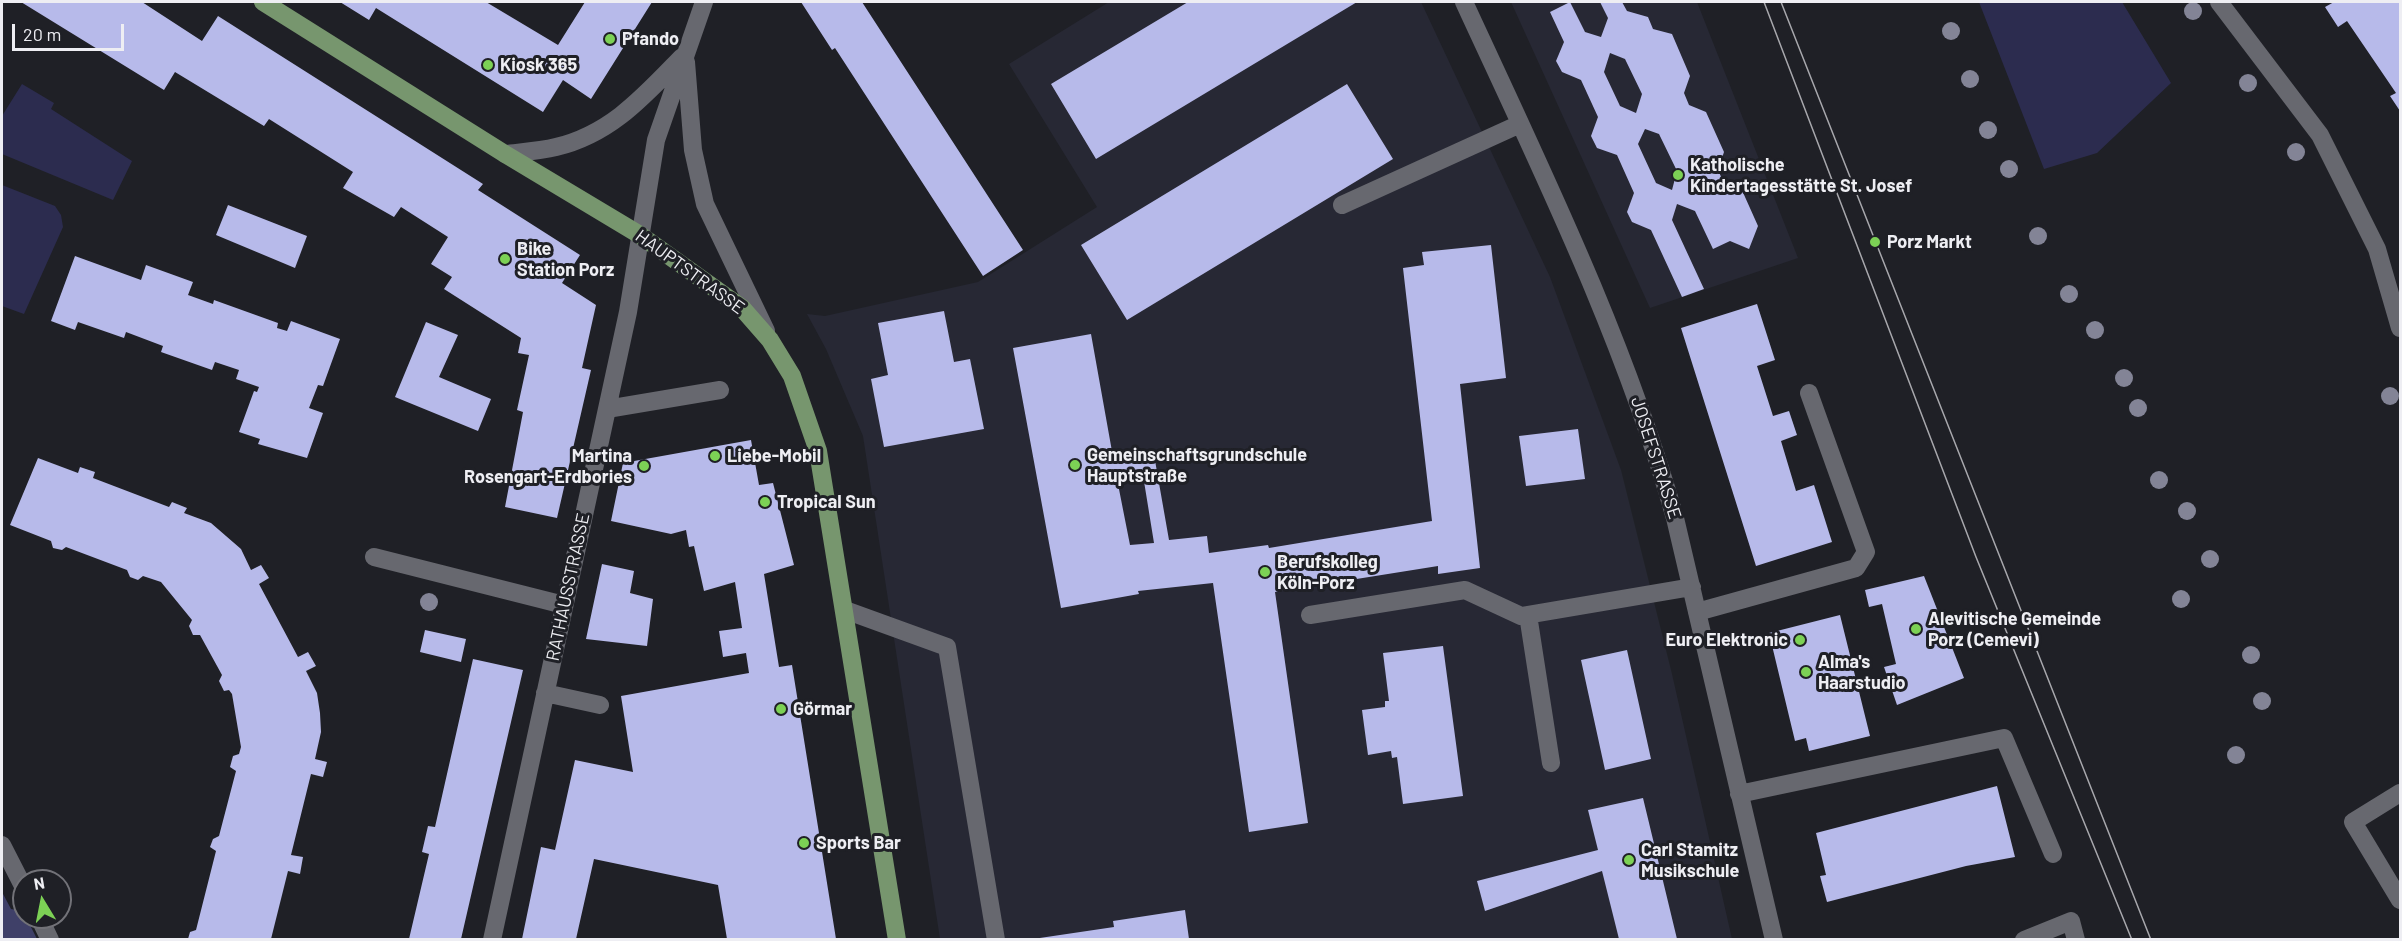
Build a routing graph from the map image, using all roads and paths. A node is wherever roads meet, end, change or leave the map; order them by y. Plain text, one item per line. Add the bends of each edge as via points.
1 (263, 2) edge
2 (705, 2) edge
3 (1464, 2) edge
4 (2219, 2) edge
5 (686, 54) junction
6 (1520, 124) junction
7 (505, 154) junction
8 (1342, 205) dead end
9 (640, 235) junction
10 (2400, 328) edge
11 (770, 340) junction
12 (720, 390) dead end
13 (1809, 393) dead end
14 (607, 409) junction
15 (374, 557) dead end
16 (1692, 587) junction
17 (564, 605) junction
18 (845, 610) junction
19 (1697, 612) junction
20 (1310, 615) dead end
21 (1528, 615) junction
22 (545, 693) junction
23 (600, 705) dead end
24 (1551, 763) dead end
25 (2400, 793) edge
26 (1739, 794) junction
27 (2, 844) edge
28 (2053, 854) dead end
29 (14, 869) edge
30 (2400, 900) edge
31 (492, 939) edge
32 (897, 939) edge
33 (996, 939) edge
34 (1774, 939) edge
35 (2024, 939) edge
36 (2076, 939) edge

1 - 7 main road, HAUPTSTRASSE
2 - 5 street, RATHAUSSTRASSE
3 - 6 street, JOSEFSTRASSE
4 - 10 street via 2320,135 2377,249
5 - 7 street via 633,107 599,131 553,148
5 - 9 street, RATHAUSSTRASSE via 656,140
5 - 11 street via 693,150 705,204
6 - 8 street
6 - 16 street, JOSEFSTRASSE via 1621,353 1657,453
7 - 9 main road, HAUPTSTRASSE
9 - 11 main road, HAUPTSTRASSE via 742,308
9 - 14 street, RATHAUSSTRASSE
11 - 18 main road, HAUPTSTRASSE via 792,376 818,451
12 - 14 street
13 - 19 street via 1866,552 1856,568
14 - 17 street, RATHAUSSTRASSE
15 - 17 street
16 - 19 street, JOSEFSTRASSE
16 - 21 street
17 - 22 street, RATHAUSSTRASSE
18 - 32 main road, HAUPTSTRASSE
18 - 33 street via 947,647
19 - 26 street, JOSEFSTRASSE
20 - 21 street via 1466,590 1521,616
21 - 24 street
22 - 23 street
22 - 31 street, RATHAUSSTRASSE
25 - 30 street via 2353,822
26 - 28 street via 2004,738
26 - 34 street, JOSEFSTRASSE
27 - 29 street
35 - 36 street via 2071,921

